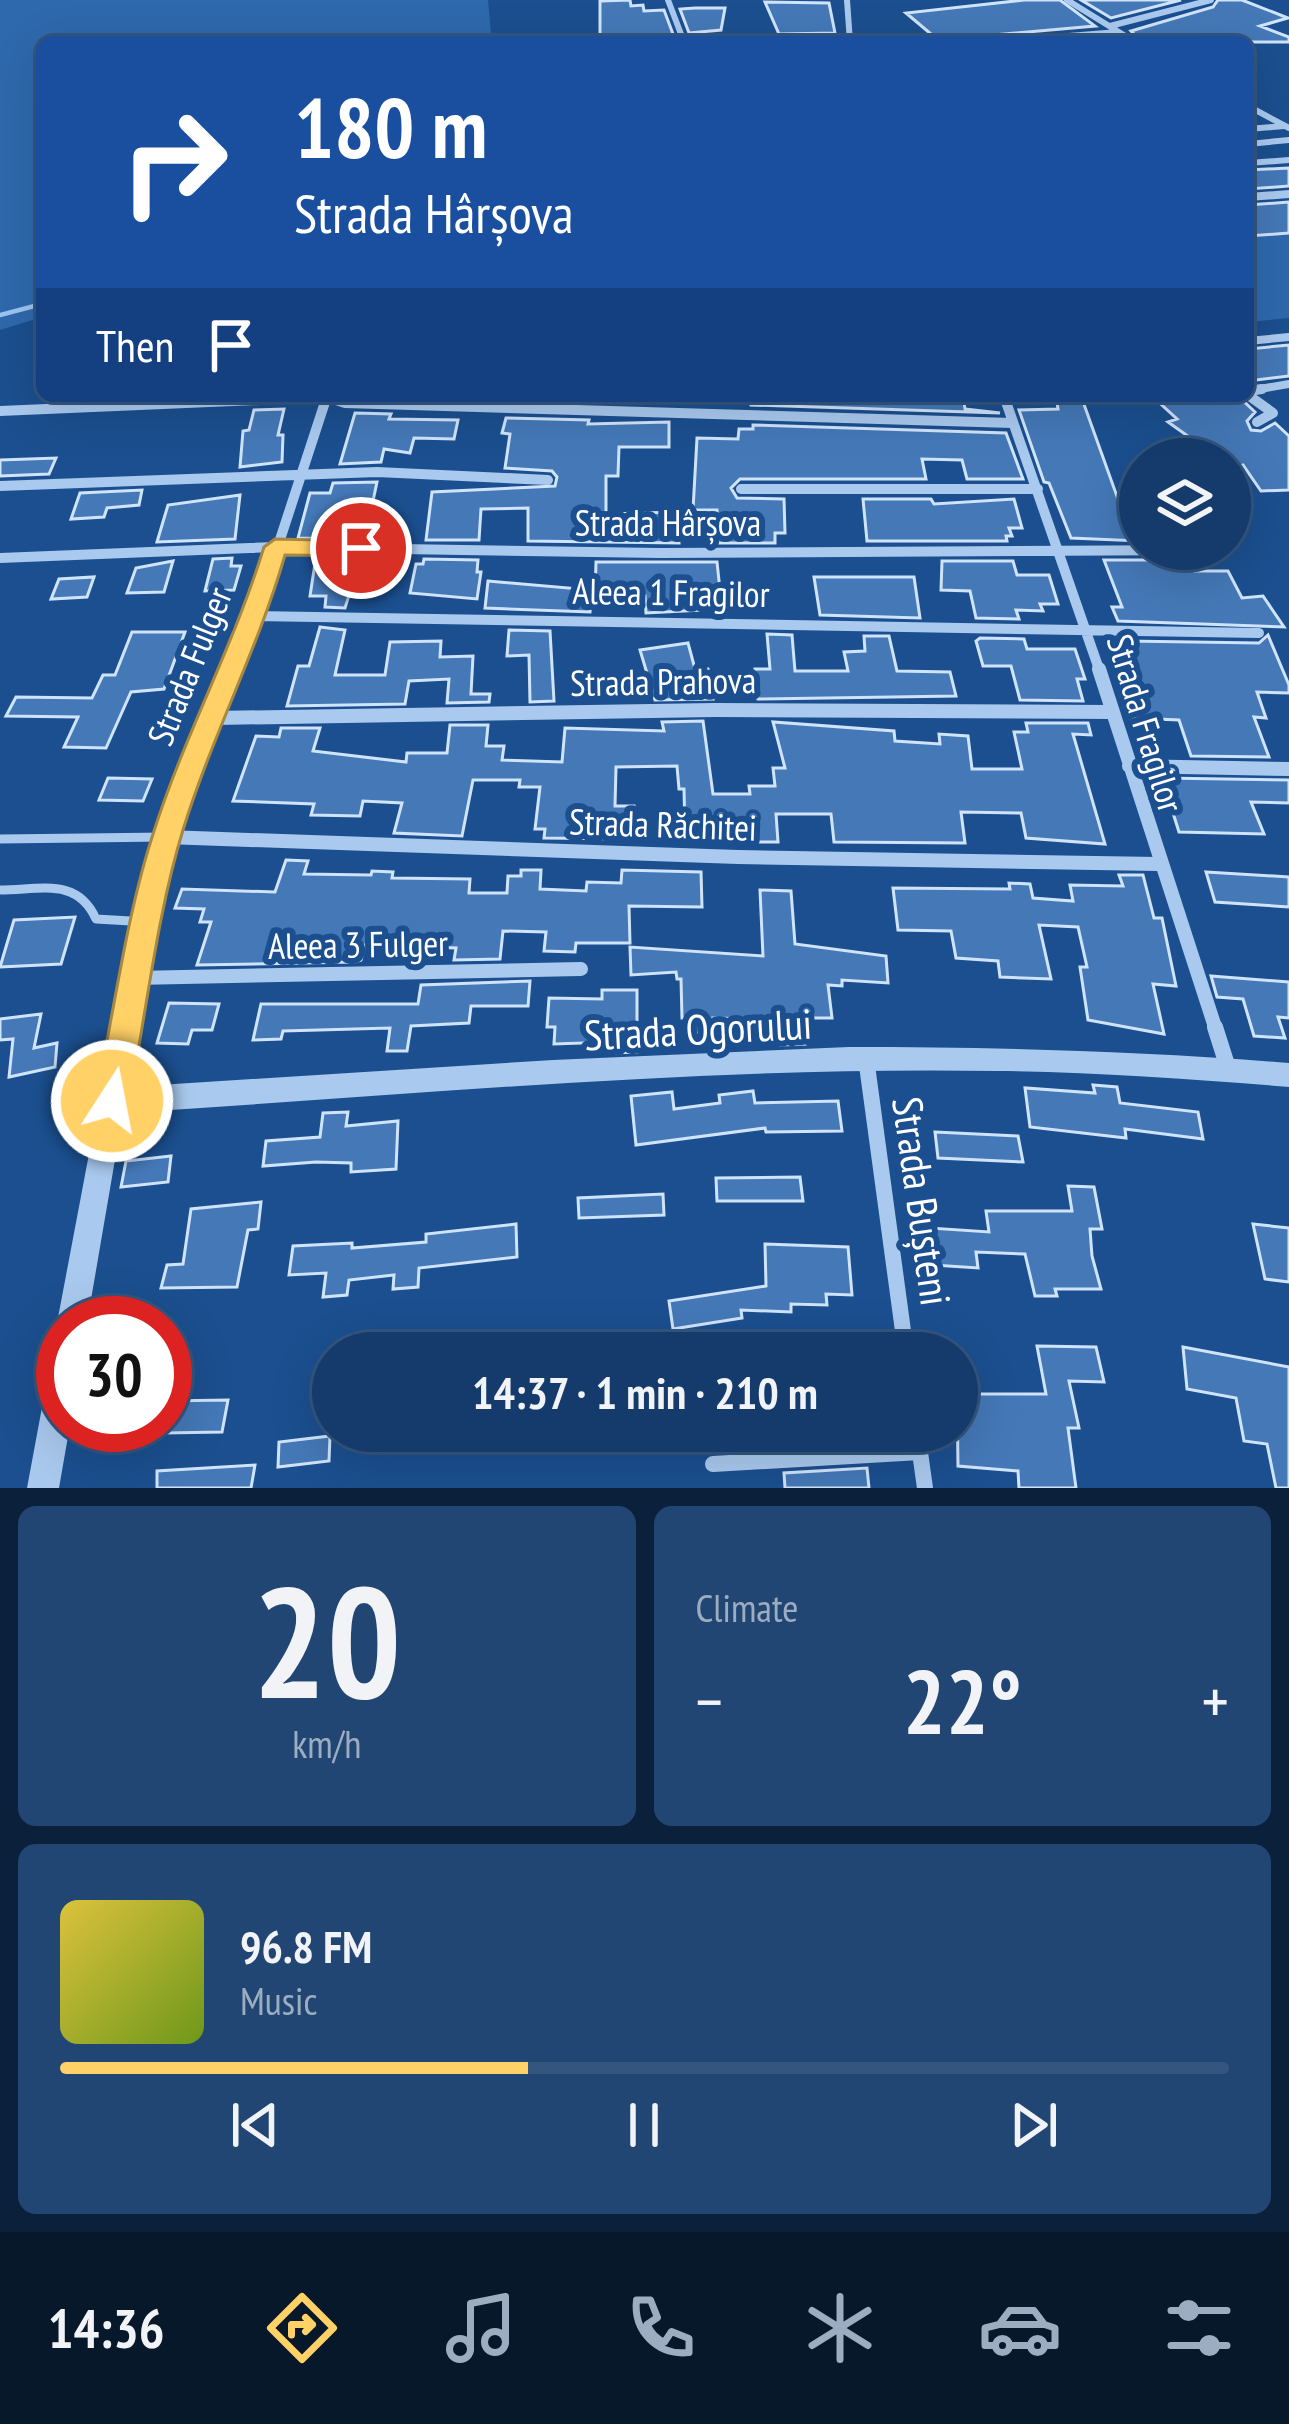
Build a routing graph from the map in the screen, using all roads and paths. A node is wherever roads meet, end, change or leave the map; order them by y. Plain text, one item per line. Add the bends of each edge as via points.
1 (668, 0) edge
2 (847, 0) edge
3 (1066, 0) edge
4 (1211, 0) edge
5 (1110, 26) junction
6 (1118, 32) junction
7 (682, 36) edge
8 (850, 36) edge
9 (1068, 36) edge
10 (1125, 36) edge
11 (1254, 109) edge
12 (1287, 127) edge
13 (1254, 129) edge
14 (1289, 140) edge
15 (1254, 143) edge
16 (1289, 160) edge
17 (1254, 163) edge
18 (1289, 194) edge
19 (1254, 196) edge
20 (1289, 337) edge
21 (1254, 340) edge
22 (1289, 384) edge
23 (1254, 392) edge
24 (1254, 398) edge
25 (210, 402) edge
26 (325, 402) edge
27 (342, 402) edge
28 (1006, 402) edge
29 (0, 411) edge
30 (1257, 422) dead end
31 (1012, 423) junction
32 (300, 474) junction
33 (548, 481) dead end
34 (0, 486) edge
35 (741, 489) dead end
36 (1038, 489) junction
37 (275, 547) junction
38 (1119, 551) edge
39 (1060, 552) junction
40 (0, 558) edge
41 (255, 616) junction
42 (1086, 629) junction
43 (1259, 633) dead end
44 (1112, 712) junction
45 (215, 718) junction
46 (1129, 766) junction
47 (1289, 770) edge
48 (166, 837) junction
49 (0, 839) edge
50 (1158, 864) junction
51 (0, 890) edge
52 (148, 922) junction
53 (581, 968) dead end
54 (135, 978) junction
55 (866, 1058) junction
56 (1228, 1068) junction
57 (1289, 1075) edge
58 (112, 1101) junction
59 (77, 1296) edge
60 (904, 1332) edge
61 (49, 1452) edge
62 (920, 1453) joint
63 (713, 1464) dead end
64 (43, 1488) edge
65 (925, 1488) edge

1 - 7 street
2 - 8 street
3 - 5 street
4 - 5 street
5 - 6 street
6 - 9 street
6 - 10 street
11 - 12 street
12 - 13 street
14 - 15 street
16 - 17 street
18 - 19 street
20 - 21 street
22 - 23 street
24 - 30 street via 1273,413
25 - 29 street
26 - 32 street, Strada Fulger
27 - 31 street
28 - 31 street, Strada Fragilor
31 - 36 street, Strada Fragilor
32 - 33 street
32 - 34 street
32 - 37 street, Strada Fulger
35 - 36 street
36 - 39 street, Strada Fragilor
37 - 39 street, Strada Hârșova
37 - 40 street, Strada Hârșova
37 - 41 street, Strada Fulger
38 - 39 street, Strada Hârșova
39 - 42 street, Strada Fragilor
41 - 42 street, Aleea 1 Fragilor
41 - 45 street, Strada Fulger
42 - 43 street, Aleea 1 Fragilor
42 - 44 street, Strada Fragilor
44 - 45 street, Strada Prahova
44 - 46 street, Strada Fragilor
45 - 48 street, Strada Fulger
46 - 47 street
46 - 50 street, Strada Fragilor
48 - 49 lane
48 - 50 street, Strada Răchitei
48 - 52 street, Strada Fulger
50 - 56 street, Strada Fragilor
51 - 52 lane via 75,890 105,923
52 - 54 street, Strada Fulger
53 - 54 street, Aleea 3 Fulger
54 - 58 street, Strada Fulger
55 - 56 street, Strada Ogorului
55 - 58 street, Strada Ogorului
55 - 60 street, Strada Bușteni
56 - 57 street, Strada Ogorului
58 - 59 street, Strada Fulger
61 - 64 street
62 - 63 street
62 - 65 street

